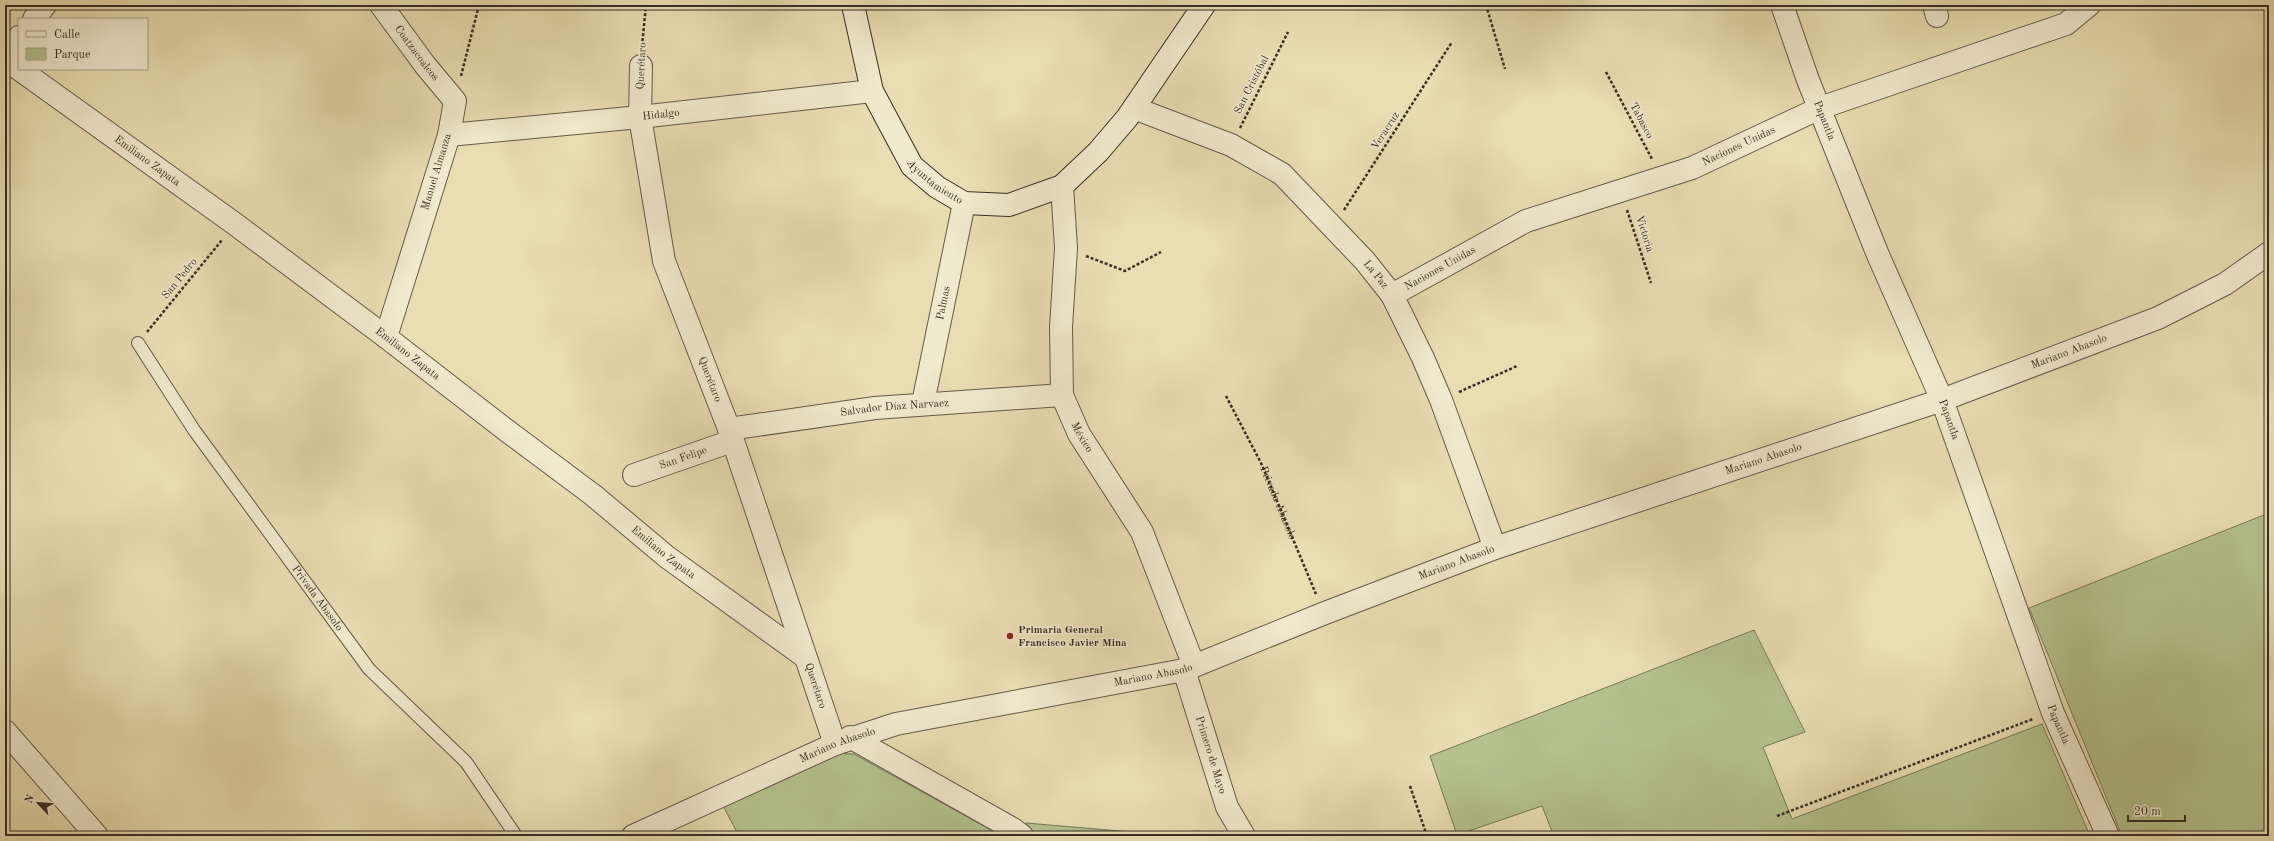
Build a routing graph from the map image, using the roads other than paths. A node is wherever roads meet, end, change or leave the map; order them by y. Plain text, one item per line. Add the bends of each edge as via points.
1 (45, 5) edge
2 (381, 5) edge
3 (853, 5) edge
4 (1204, 5) edge
5 (1782, 5) edge
6 (2089, 5) edge
7 (35, 18) edge
8 (18, 39) edge
9 (5, 55) edge
10 (5, 59) edge
11 (641, 66) road end
12 (18, 68) edge
13 (20, 70) edge
14 (872, 91) junction
15 (455, 101) joint
16 (1134, 108) junction
17 (1820, 108) junction
18 (640, 117) junction
19 (449, 135) junction
20 (1062, 186) junction
21 (964, 203) junction
22 (2269, 253) edge
23 (1392, 295) junction
24 (386, 337) junction
25 (138, 343) road end
26 (1062, 395) junction
27 (1942, 400) junction
28 (924, 403) junction
29 (730, 435) junction
30 (634, 475) dead end
31 (1495, 548) junction
32 (804, 656) junction
33 (1189, 668) junction
34 (5, 731) edge
35 (843, 740) junction
36 (97, 836) edge
37 (516, 836) edge
38 (633, 836) edge
39 (1022, 836) edge
40 (1244, 836) edge
41 (2108, 836) edge

1 - 7 street
2 - 15 street, Coatzacoalcos
3 - 14 street, Ayuntamiento
4 - 16 street, Ayuntamiento
5 - 17 street, Papantla
6 - 17 street, Naciones Unidas via 2066,24
8 - 9 street
10 - 12 street, Emiliano Zapata
11 - 18 street, Querétaro
13 - 24 street, Emiliano Zapata via 235,224
14 - 18 street, Hidalgo
14 - 21 street, Ayuntamiento via 912,166 937,187
15 - 19 street, Manuel Almanza
16 - 20 street, Ayuntamiento via 1098,152
16 - 23 street, La Paz via 1231,145 1282,174 1365,261
17 - 23 street, Naciones Unidas via 1692,168 1526,221
17 - 27 street, Papantla via 1878,255
18 - 19 street, Hidalgo
18 - 29 street, Querétaro via 664,261
19 - 24 street, Manuel Almanza
20 - 21 street, Ayuntamiento via 1009,205
20 - 26 street, México via 1066,248 1061,327
21 - 28 street, Palmas
22 - 27 street, Mariano Abasolo via 2225,284 2158,318
23 - 31 street, La Paz via 1441,400
24 - 32 street, Emiliano Zapata via 593,495 668,557
25 - 37 lane, Privada Abasolo via 194,430 369,669 466,762
26 - 28 street, Salvador Díaz Narvaez
26 - 33 street, México via 1079,434 1142,532
27 - 31 street, Mariano Abasolo
27 - 41 street, Papantla via 2053,713
28 - 29 street, Salvador Díaz Narvaez via 875,408
29 - 30 street, San Felipe
29 - 32 street, Querétaro
31 - 33 street, Mariano Abasolo
32 - 35 street, Querétaro
33 - 35 street, Mariano Abasolo via 896,724
33 - 40 street, Primero de Mayo via 1227,807
34 - 36 street
35 - 38 street, Mariano Abasolo
35 - 39 street via 1013,828

